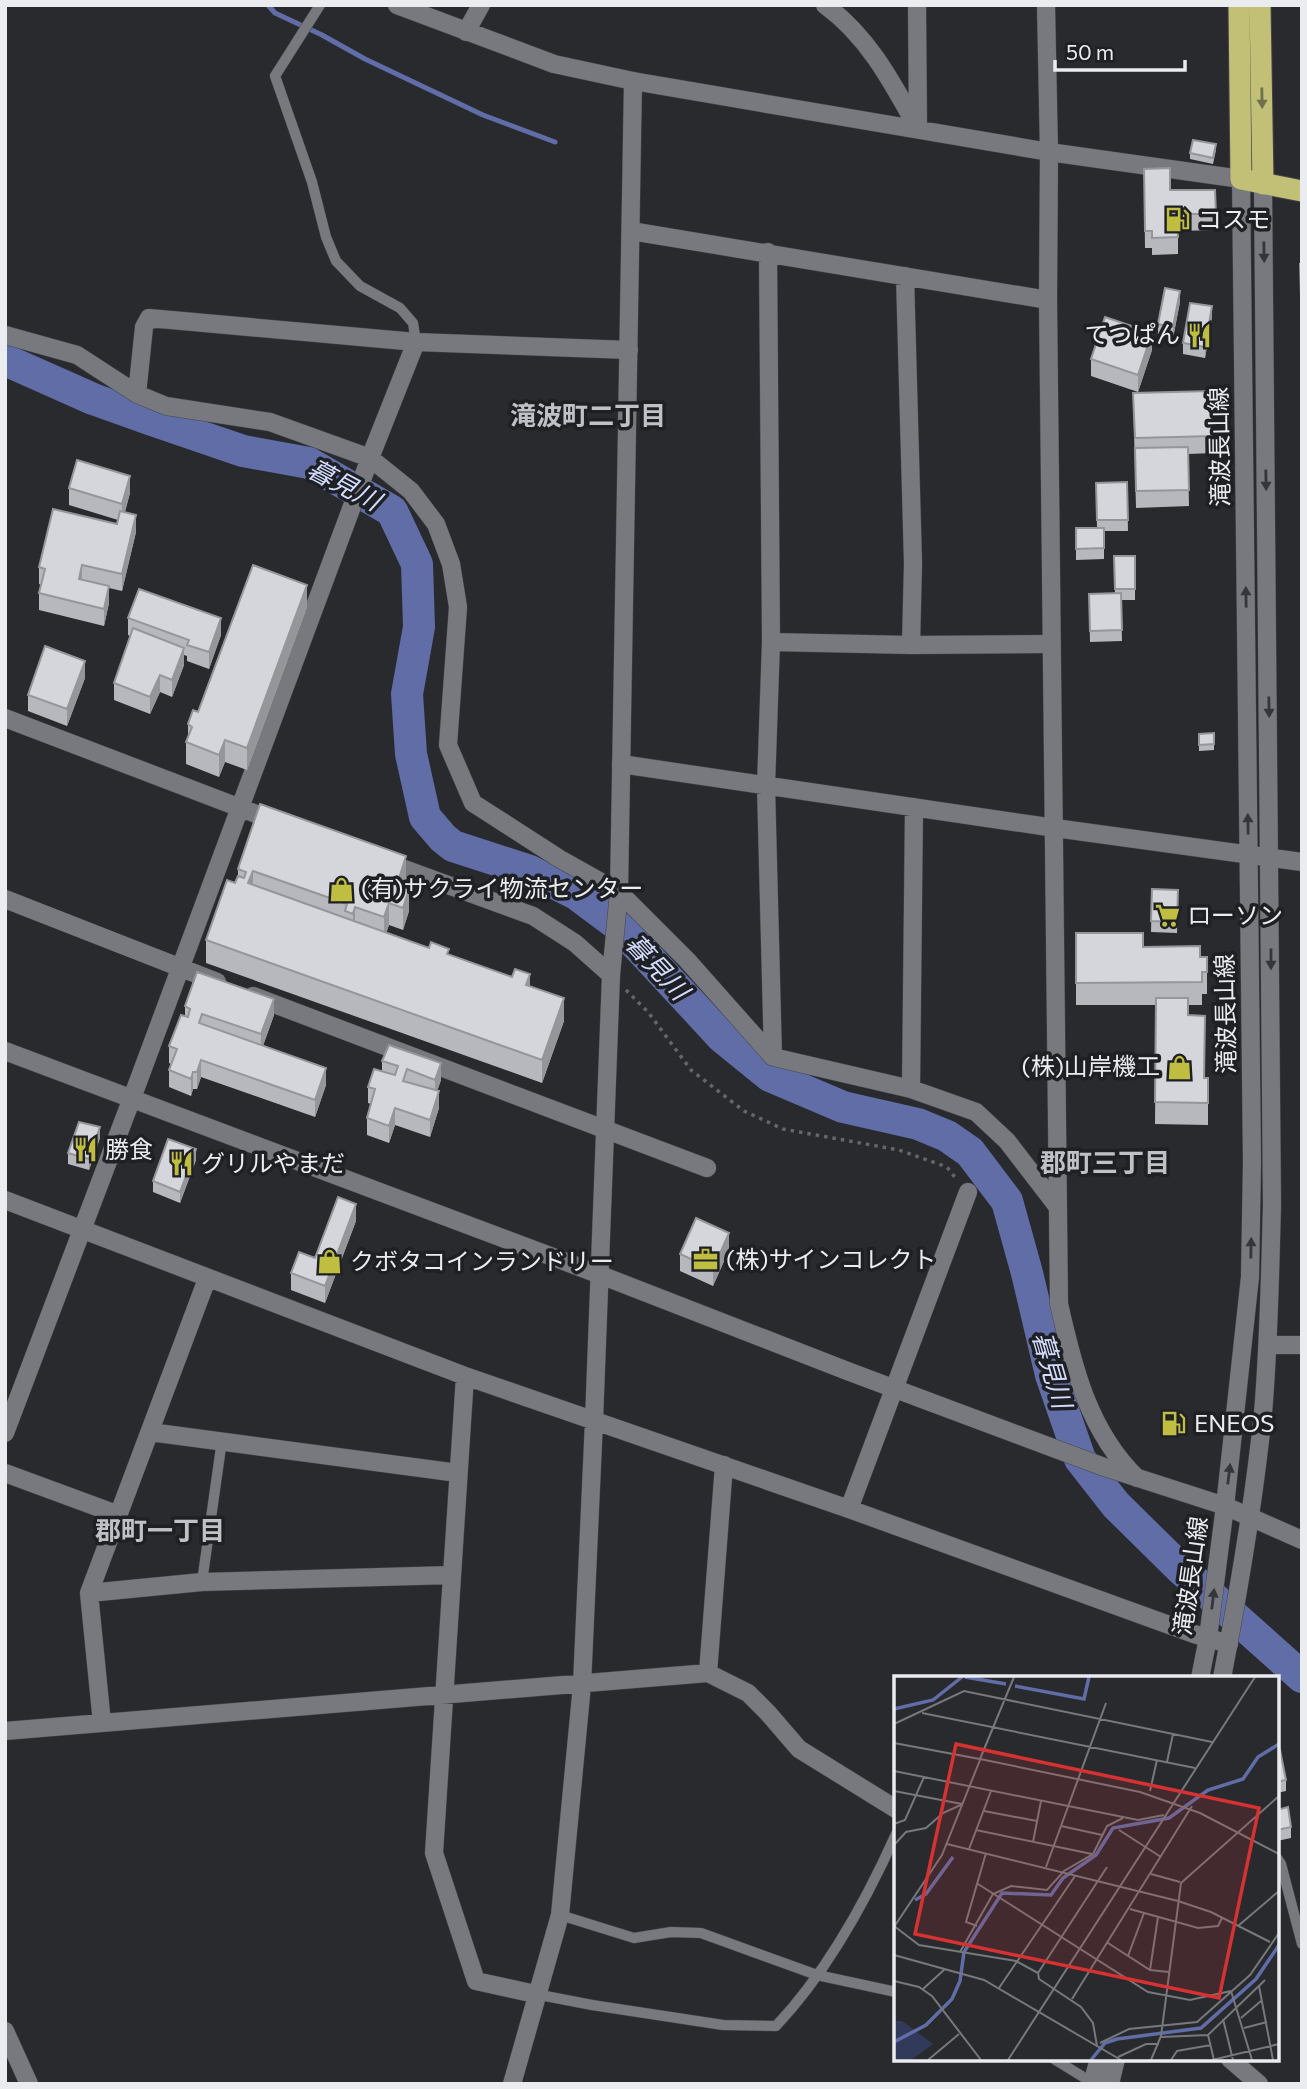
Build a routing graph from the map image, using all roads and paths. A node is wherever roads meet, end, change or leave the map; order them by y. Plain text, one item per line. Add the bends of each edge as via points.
1 (320, 5) edge
2 (397, 5) edge
3 (481, 5) edge
4 (825, 5) edge
5 (917, 5) edge
6 (1046, 5) edge
7 (1239, 5) edge
8 (1260, 5) edge
9 (466, 32) junction
10 (633, 81) junction
11 (918, 130) junction
12 (1049, 152) junction
13 (1241, 179) junction
14 (1263, 184) junction
15 (1302, 191) edge
16 (631, 231) junction
17 (768, 252) junction
18 (905, 276) junction
19 (1048, 300) junction
20 (5, 335) edge
21 (416, 342) junction
22 (629, 350) junction
23 (137, 394) junction
24 (370, 457) junction
25 (771, 642) junction
26 (1051, 643) junction
27 (911, 645) junction
28 (5, 718) edge
29 (621, 764) junction
30 (766, 786) junction
31 (914, 807) junction
32 (241, 808) junction
33 (292, 827) edge
34 (1055, 828) junction
35 (368, 855) edge
36 (1248, 855) junction
37 (1270, 858) junction
38 (1302, 862) edge
39 (619, 892) junction
40 (5, 899) edge
41 (181, 969) junction
42 (612, 970) junction
43 (5, 1051) edge
44 (773, 1057) junction
45 (911, 1089) junction
46 (132, 1098) junction
47 (605, 1130) junction
48 (707, 1168) dead end
49 (968, 1192) joint
50 (5, 1200) edge
51 (1057, 1206) junction
52 (82, 1230) junction
53 (598, 1274) junction
54 (207, 1279) junction
55 (1268, 1345) junction
56 (1302, 1345) edge
57 (465, 1376) junction
58 (895, 1388) junction
59 (594, 1421) junction
60 (150, 1432) junction
61 (5, 1433) edge
62 (222, 1440) junction
63 (724, 1465) junction
64 (5, 1473) edge
65 (458, 1473) junction
66 (1138, 1478) junction
67 (1225, 1506) junction
68 (849, 1509) junction
69 (118, 1515) junction
70 (1251, 1519) junction
71 (1302, 1540) edge
72 (452, 1574) junction
73 (202, 1582) junction
74 (89, 1593) junction
75 (1208, 1634) junction
76 (1229, 1644) junction
77 (708, 1673) junction
78 (1200, 1676) edge
79 (1222, 1676) edge
80 (582, 1685) junction
81 (444, 1695) junction
82 (102, 1723) junction
83 (5, 1731) edge
84 (894, 1808) edge
85 (894, 1839) edge
86 (1279, 1861) edge
87 (560, 1915) junction
88 (1302, 1944) edge
89 (817, 1975) junction
90 (894, 1992) edge
91 (536, 1994) junction
92 (5, 2031) edge
93 (1057, 2061) edge
94 (1099, 2061) edge
95 (1114, 2061) edge
96 (1232, 2061) edge
97 (29, 2084) edge
98 (512, 2084) edge
99 (1097, 2084) edge
100 (1259, 2084) edge

1 - 21 lane via 275,76 336,261 360,286 400,308 413,323
2 - 9 street
3 - 9 street
4 - 11 street via 878,58
5 - 11 street
6 - 12 street
7 - 13 highway
8 -> 14 highway
9 - 10 street via 554,64
10 - 11 street
10 - 16 street
11 - 12 street
12 - 13 street
12 - 19 street
13 - 14 highway
36 -> 13 street, 滝波長山線
14 - 15 highway
14 -> 37 street, 滝波長山線
16 - 17 street
16 - 22 street
17 - 18 street
17 - 25 street
18 - 19 street
18 - 27 street
19 - 26 street
20 - 23 street via 77,355
21 - 22 street
21 - 23 street via 149,317
21 - 24 street
22 - 29 street
23 - 24 street via 166,406 270,422
24 - 32 street
24 - 39 street via 411,491 436,524 451,564 458,607 448,745 473,803
25 - 27 street
25 - 30 street
26 - 27 street
26 - 34 street
28 - 32 street
29 - 30 street
29 - 39 street
30 - 31 street
30 - 44 street
31 - 34 street
31 - 45 street
32 - 33 street
32 - 41 street
34 - 36 street
34 - 51 street
35 - 42 street via 533,916
36 - 37 street
67 -> 36 street, 滝波長山線 via 1250,1277
37 - 38 street
37 -> 55 street, 滝波長山線
39 - 42 street
39 - 44 street
40 - 41 street
41 - 46 street
41 - 47 street
42 - 47 street
42 - 49 path via 691,1070 744,1111 783,1129 899,1150 947,1167
43 - 46 street
44 - 45 street
45 - 51 street via 976,1112 1007,1141
46 - 52 street
46 - 53 street
47 - 48 street
47 - 53 street
49 - 58 street
50 - 52 street
51 - 66 street via 1059,1304 1072,1365 1095,1421 1119,1460
52 - 54 street
52 - 61 street
53 - 58 street
53 - 59 street
54 - 57 street
54 - 60 street
55 - 56 street
55 - 70 street, 滝波長山線
57 - 59 street
57 - 65 street
58 - 66 street
58 - 68 street
59 - 63 street
59 - 80 street
60 - 62 street
60 - 69 street
62 - 65 street
62 - 73 lane
63 - 68 street
63 - 77 street
64 - 69 street
65 - 72 street
66 - 67 street
67 - 70 street
75 -> 67 street, 滝波長山線
68 - 75 street via 973,1556
69 - 74 street
70 - 71 street
70 - 76 street, 滝波長山線
72 - 73 street
72 - 81 street
73 - 74 street
74 - 82 street
75 - 76 street
75 - 78 street, 滝波長山線
76 - 79 street, 滝波長山線
77 - 80 street
77 - 84 street via 748,1693 799,1749
80 - 81 street
80 - 87 street
81 - 82 street
81 - 91 street via 434,1853 438,1870 476,1981
82 - 83 street
85 - 89 lane via 876,1881
86 - 88 lane
87 - 89 lane via 634,1938 701,1933
87 - 91 street
89 - 90 lane
89 - 91 lane via 776,2026 723,2025
91 - 98 street
92 - 97 street
93 - 99 lane
94 - 99 street
95 - 99 street
96 - 100 street

